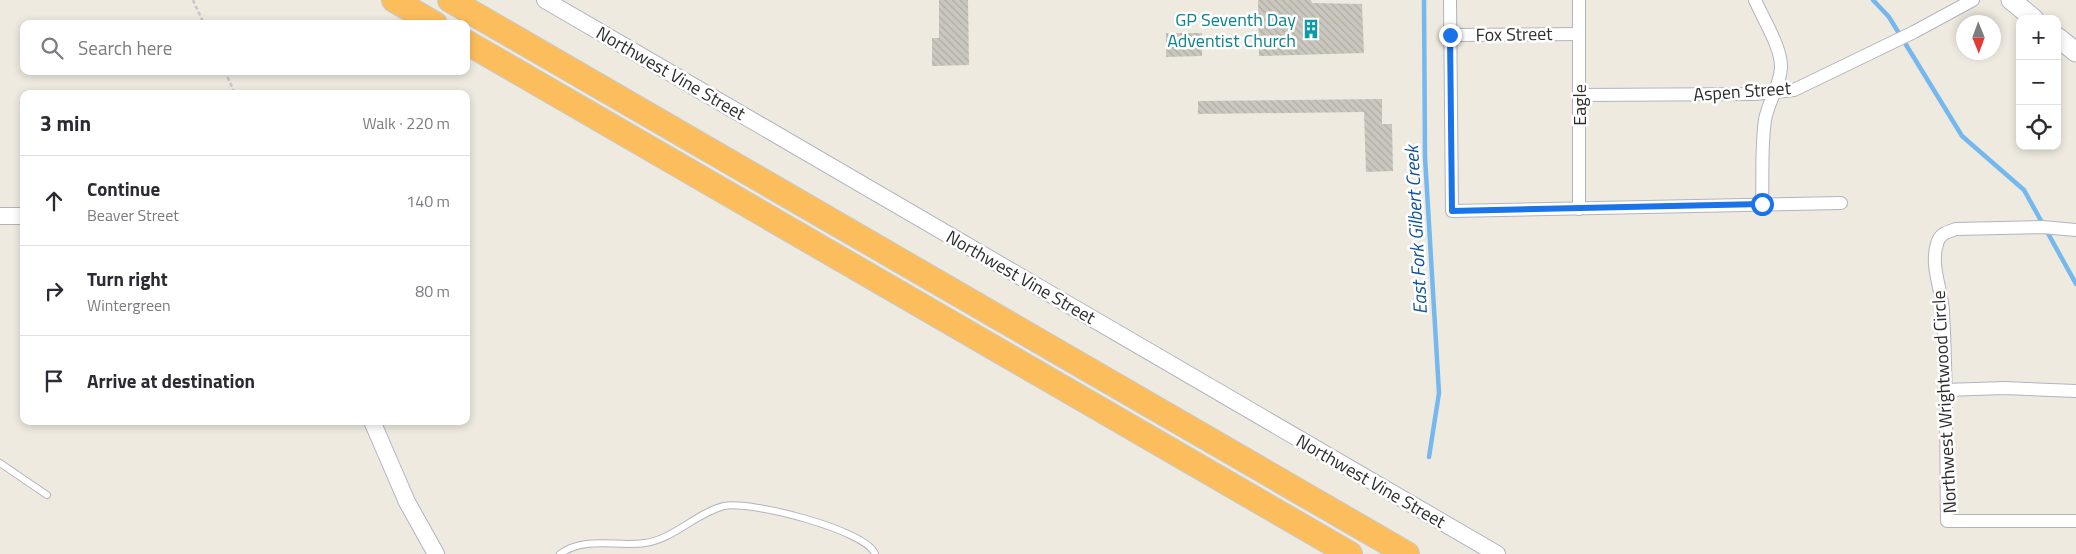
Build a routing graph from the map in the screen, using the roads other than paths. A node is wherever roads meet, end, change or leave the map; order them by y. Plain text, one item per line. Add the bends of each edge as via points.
1 (394, 0) edge
2 (450, 0) edge
3 (545, 0) edge
4 (1450, 0) edge
5 (1578, 0) edge
6 (1755, 0) edge
7 (1973, 0) edge
8 (2011, 0) edge
9 (2029, 15) edge
10 (428, 20) edge
11 (1579, 34) junction
12 (1450, 35) junction
13 (2061, 40) edge
14 (470, 44) edge
15 (2076, 52) edge
16 (1775, 92) junction
17 (1580, 95) junction
18 (1841, 203) dead end
19 (1762, 204) junction
20 (1579, 209) junction
21 (0, 216) edge
22 (20, 216) edge
23 (2076, 230) edge
24 (1944, 390) junction
25 (2076, 391) edge
26 (374, 425) edge
27 (0, 463) edge
28 (46, 495) dead end
29 (2076, 521) edge
30 (436, 554) edge
31 (560, 554) edge
32 (875, 554) edge
33 (1350, 554) edge
34 (1407, 554) edge
35 (1497, 554) edge

1 - 10 highway
2 - 34 highway
3 - 35 street, Northwest Vine Street
4 - 12 street
5 - 11 street, Eagle
6 - 16 street via 1780,60
7 - 16 street, Aspen Street via 1817,80 1794,90
8 - 9 main road
11 - 12 street, Fox Street
11 - 17 street, Eagle
12 - 20 street via 1452,211
13 - 15 main road
14 - 33 highway
16 - 17 street, Aspen Street
16 - 19 street via 1765,122
17 - 20 street, Eagle
18 - 19 street
19 - 20 street
21 - 22 street
23 - 24 street, Northwest Wrightwood Circle via 1975,228 1944,233 1937,243 1935,269 1943,310
24 - 25 street
24 - 29 street, Northwest Wrightwood Circle via 1947,521
26 - 30 street via 407,502
27 - 28 lane
31 - 32 lane via 582,544 645,543 663,538 722,506 736,504 836,528 865,541

